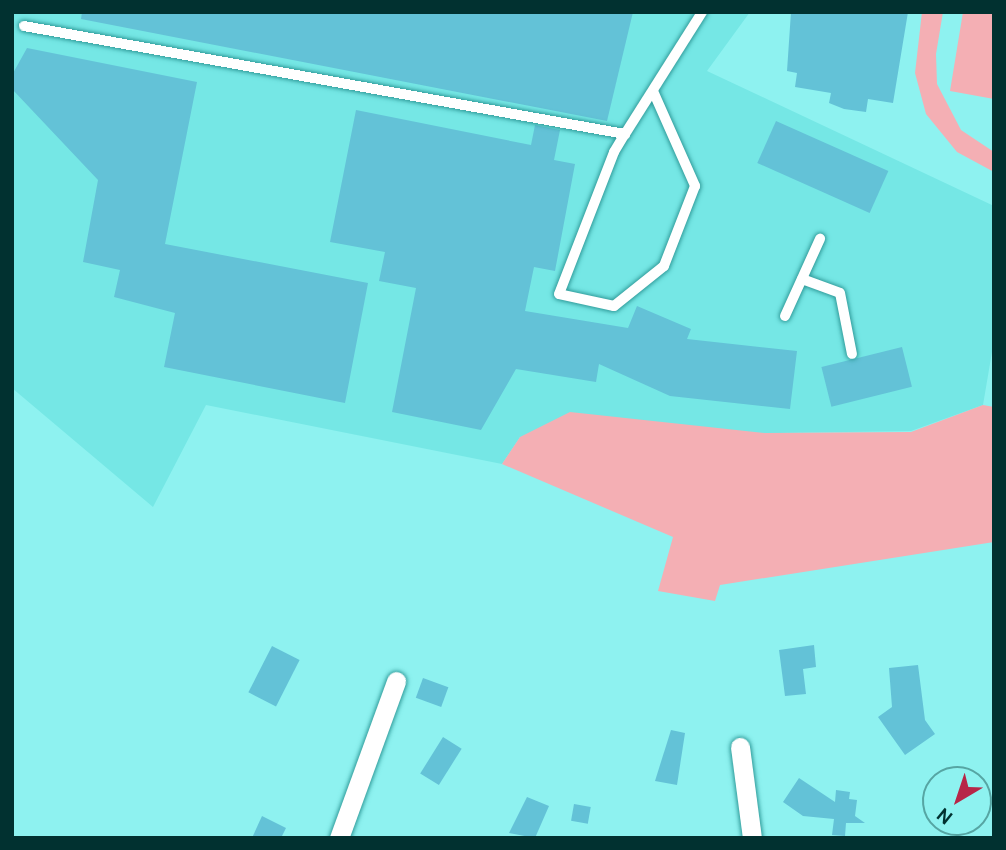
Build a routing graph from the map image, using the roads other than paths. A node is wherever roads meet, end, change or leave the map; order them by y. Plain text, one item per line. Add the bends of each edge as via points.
1 (702, 12) edge
2 (24, 26) dead end
3 (653, 91) junction
4 (625, 134) junction
5 (820, 239) dead end
6 (802, 279) junction
7 (785, 316) dead end
8 (852, 354) dead end
9 (396, 681) dead end
10 (740, 747) dead end
11 (340, 838) edge
12 (752, 838) edge

1 - 3 lane
2 - 4 lane
3 - 4 lane
3 - 4 lane via 695,186 664,266 614,306 559,294
5 - 6 lane
6 - 7 lane
6 - 8 lane via 840,293
9 - 11 street
10 - 12 street

